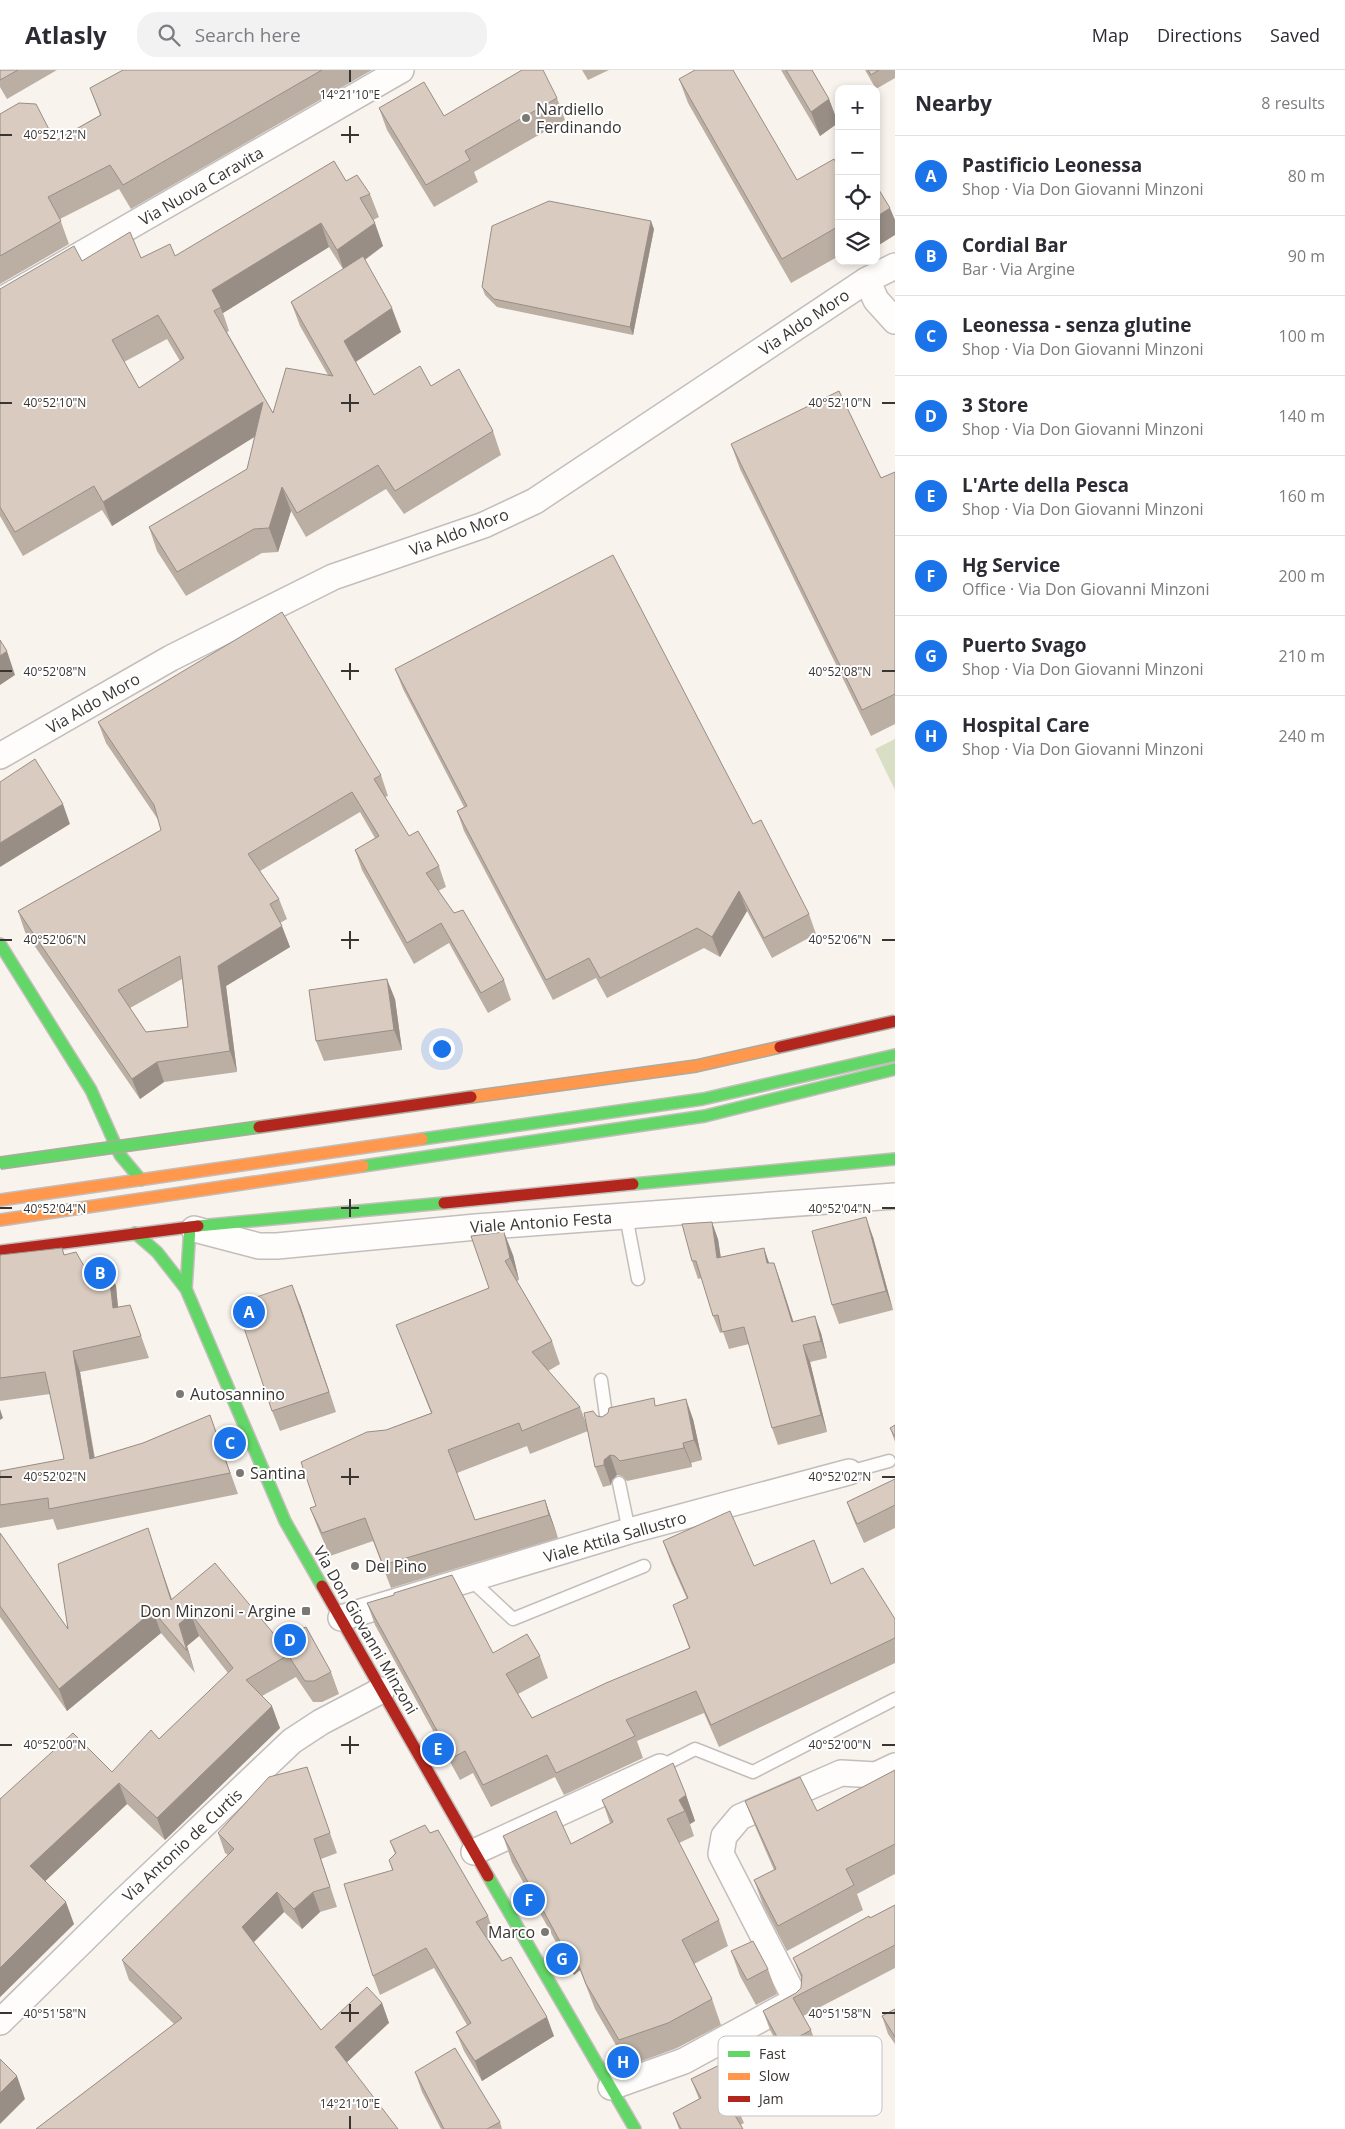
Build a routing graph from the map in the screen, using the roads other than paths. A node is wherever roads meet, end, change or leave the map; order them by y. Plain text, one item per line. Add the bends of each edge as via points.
1 (401, 70) edge
2 (895, 266) edge
3 (867, 280) junction
4 (0, 302) edge
5 (895, 321) edge
6 (0, 756) edge
7 (0, 944) edge
8 (895, 1020) edge
9 (895, 1056) edge
10 (895, 1069) edge
11 (120, 1155) junction
12 (895, 1160) edge
13 (0, 1163) edge
14 (140, 1180) junction
15 (113, 1183) junction
16 (895, 1196) edge
17 (0, 1200) edge
18 (626, 1216) junction
19 (0, 1220) edge
20 (190, 1227) junction
21 (135, 1233) junction
22 (0, 1251) edge
23 (638, 1279) dead end
24 (186, 1289) junction
25 (601, 1380) dead end
26 (608, 1429) edge
27 (889, 1461) dead end
28 (849, 1472) joint
29 (620, 1483) dead end
30 (629, 1531) junction
31 (644, 1566) dead end
32 (470, 1579) junction
33 (342, 1618) junction
34 (382, 1690) junction
35 (895, 1699) edge
36 (895, 1766) edge
37 (660, 1767) joint
38 (474, 1852) junction
39 (0, 2022) edge
40 (730, 2036) edge
41 (718, 2042) edge
42 (611, 2087) junction
43 (635, 2129) edge

1 - 4 street, Via Nuova Caravita
2 - 3 street, Via Aldo Moro
3 - 5 street via 876,300
3 - 6 street, Via Aldo Moro via 535,501 484,525 333,577 171,658
7 - 11 main road via 91,1090
8 - 13 main road, bridge via 696,1066
9 - 14 main road via 703,1099
10 - 19 main road via 705,1116
11 - 14 main road
11 - 15 main road
12 - 20 main road
14 - 15 main road
15 - 17 main road
16 - 18 street, Viale Antonio Festa
18 - 20 street, Viale Antonio Festa via 277,1246 259,1246
18 - 23 lane
20 - 21 main road
20 - 24 main road, Via Don Giovanni Minzoni
21 - 22 main road
21 - 24 main road, Via Don Giovanni Minzoni via 164,1257
24 - 33 main road, Via Don Giovanni Minzoni via 285,1521
25 - 26 lane
27 - 28 lane, Viale Attila Sallustro
28 - 30 street, Viale Attila Sallustro
29 - 30 lane
30 - 32 street, Viale Attila Sallustro
31 - 32 lane via 513,1619
32 - 33 street, Viale Attila Sallustro
33 - 34 main road, Via Don Giovanni Minzoni
34 - 38 main road, Via Don Giovanni Minzoni
34 - 39 street, Via Antonio de Curtis via 292,1741
35 - 37 lane via 753,1772 695,1749
36 - 40 street via 876,1775 841,1773 740,1817 724,1836 721,1854 790,1966 796,2000
37 - 38 street
38 - 42 main road, Via Don Giovanni Minzoni
41 - 42 street via 684,2061
42 - 43 main road, Via Don Giovanni Minzoni

